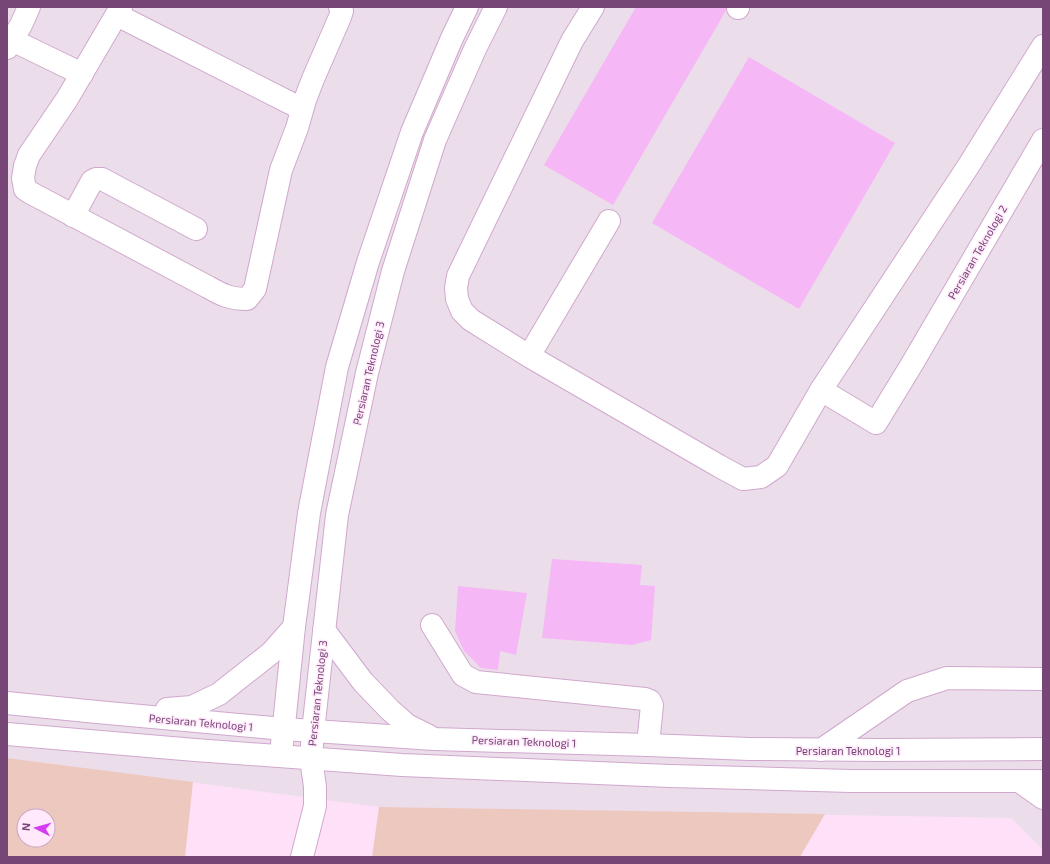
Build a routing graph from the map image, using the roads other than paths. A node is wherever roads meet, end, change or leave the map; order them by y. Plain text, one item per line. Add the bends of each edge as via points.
1 (29, 7) edge
2 (340, 7) edge
3 (467, 7) edge
4 (496, 7) edge
5 (593, 7) edge
6 (119, 11) edge
7 (10, 44) edge
8 (1043, 46) edge
9 (82, 74) junction
10 (302, 109) junction
11 (1043, 140) edge
12 (72, 216) junction
13 (610, 220) dead end
14 (196, 229) dead end
15 (529, 356) junction
16 (821, 390) junction
17 (432, 624) dead end
18 (294, 627) junction
19 (324, 630) junction
20 (1043, 679) edge
21 (7, 703) edge
22 (97, 712) junction
23 (284, 729) junction
24 (313, 731) junction
25 (7, 734) edge
26 (434, 738) junction
27 (648, 744) junction
28 (1043, 749) edge
29 (821, 750) junction
30 (281, 756) junction
31 (311, 758) junction
32 (1019, 781) junction
33 (1043, 781) edge
34 (1043, 798) edge
35 (302, 857) edge

1 - 7 street
2 - 10 street via 340,17
3 - 18 street via 412,132 368,262 337,367 309,513
4 - 19 street, Persiaran Teknologi 3 via 435,140 393,271 367,373 337,516
5 - 15 street via 572,41 458,276 457,299 462,310 471,320
6 - 9 street
6 - 10 street
7 - 9 street
8 - 16 street via 965,172
9 - 12 street via 29,155 23,178 25,189
10 - 12 street via 281,170 255,289 247,299 224,295
11 - 16 street, Persiaran Teknologi 2 via 876,423
12 - 14 street via 92,181 102,179
13 - 15 street
15 - 16 street via 743,479 761,477 777,466
17 - 27 street via 463,674 476,682 650,701 652,705
18 - 22 street via 271,653 219,694 192,707
18 - 23 street
19 - 24 street, Persiaran Teknologi 3
19 - 26 street via 363,682 390,710 407,725
20 - 29 street via 947,678 907,691
21 - 22 street, Persiaran Teknologi 1
22 - 23 street, Persiaran Teknologi 1
23 - 24 street, Persiaran Teknologi 1
23 - 30 street
24 - 26 street, Persiaran Teknologi 1
24 - 31 street, Persiaran Teknologi 3
25 - 30 street
26 - 27 street, Persiaran Teknologi 1
27 - 29 street, Persiaran Teknologi 1
28 - 29 street, Persiaran Teknologi 1
30 - 31 street
31 - 32 street via 402,765 670,776 851,781
31 - 35 street, Persiaran Teknologi 3 via 316,787 315,806
32 - 33 street
32 - 34 street

